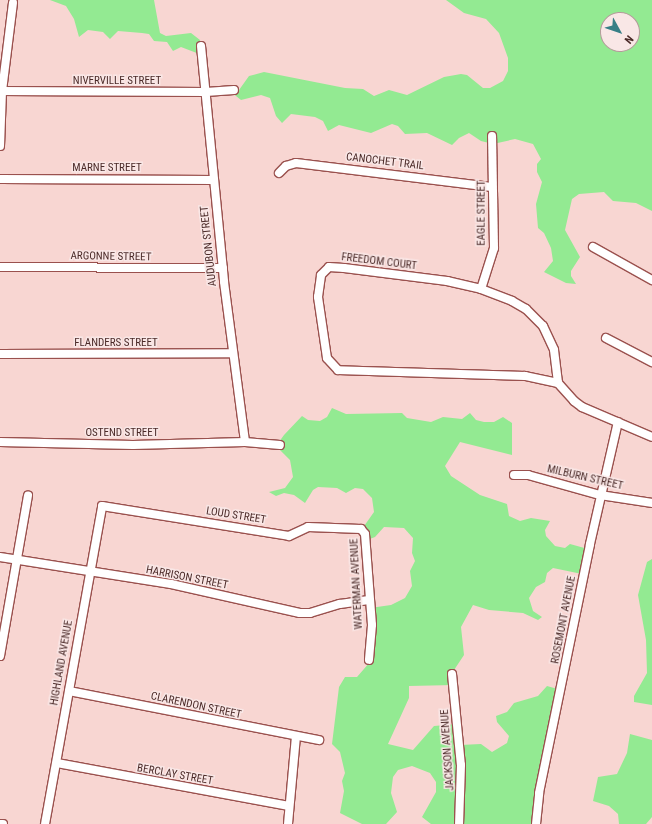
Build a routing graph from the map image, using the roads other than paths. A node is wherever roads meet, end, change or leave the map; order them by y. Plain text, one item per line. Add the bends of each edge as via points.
1 (13, 3) dead end
2 (201, 46) dead end
3 (234, 90) dead end
4 (1, 91) edge
5 (206, 92) junction
6 (492, 136) dead end
7 (0, 146) edge
8 (279, 173) dead end
9 (0, 179) edge
10 (214, 180) junction
11 (492, 187) junction
12 (593, 247) dead end
13 (0, 267) edge
14 (222, 268) junction
15 (652, 280) edge
16 (481, 289) junction
17 (606, 338) dead end
18 (233, 353) junction
19 (0, 354) edge
20 (652, 362) edge
21 (558, 383) junction
22 (618, 422) junction
23 (652, 437) edge
24 (0, 442) edge
25 (245, 442) junction
26 (280, 445) dead end
27 (514, 475) dead end
28 (28, 495) dead end
29 (600, 495) junction
30 (652, 503) edge
31 (102, 506) joint
32 (365, 531) joint
33 (0, 557) edge
34 (18, 560) junction
35 (89, 572) junction
36 (369, 600) junction
37 (0, 656) edge
38 (369, 660) dead end
39 (452, 674) dead end
40 (69, 691) junction
41 (296, 736) junction
42 (319, 740) dead end
43 (57, 763) junction
44 (289, 806) junction
45 (0, 824) edge
46 (3, 824) edge
47 (45, 824) edge
48 (288, 824) edge
49 (459, 824) edge
50 (536, 824) edge

1 - 4 street
2 - 5 street, AUDUBON STREET
3 - 5 street, NIVERVILLE STREET
4 - 5 street, NIVERVILLE STREET
4 - 7 street
5 - 10 street, AUDUBON STREET
6 - 11 street, EAGLE STREET
8 - 11 street, CANOCHET TRAIL via 286,166 296,163
9 - 10 street, MARNE STREET
10 - 14 street, AUDUBON STREET
11 - 16 street, EAGLE STREET via 494,248
12 - 15 street
13 - 14 street, ARGONNE STREET
14 - 18 street, AUDUBON STREET
16 - 21 street, FREEDOM COURT via 526,309 541,323 554,350
16 - 21 street, FREEDOM COURT via 447,281 330,267 321,275 318,297 328,358 338,370 346,372 525,376
17 - 20 street
18 - 19 street, FLANDERS STREET
18 - 25 street, AUDUBON STREET
21 - 22 street via 582,408
22 - 23 street
22 - 29 street, ROSEMONT AVENUE
24 - 25 street, OSTEND STREET via 133,445
25 - 26 street, OSTEND STREET
27 - 29 street, MILBURN STREET via 528,475
28 - 34 street
29 - 30 street, MILBURN STREET
29 - 50 street, ROSEMONT AVENUE via 539,793
31 - 32 street, LOUD STREET via 289,536 308,526 356,528
31 - 35 street, HIGHLAND AVENUE
32 - 36 street, WATERMAN AVENUE
33 - 34 street, HARRISON STREET
34 - 35 street, HARRISON STREET
34 - 37 street
35 - 36 street, HARRISON STREET via 171,584 300,613
35 - 40 street, HIGHLAND AVENUE
36 - 38 street, WATERMAN AVENUE via 372,625
39 - 49 street, JACKSON AVENUE via 461,765 462,798
40 - 41 street, CLARENDON STREET
40 - 43 street, HIGHLAND AVENUE
41 - 42 street, CLARENDON STREET
41 - 44 street
43 - 44 street, BERCLAY STREET
43 - 47 street, HIGHLAND AVENUE
44 - 48 street
45 - 46 street

